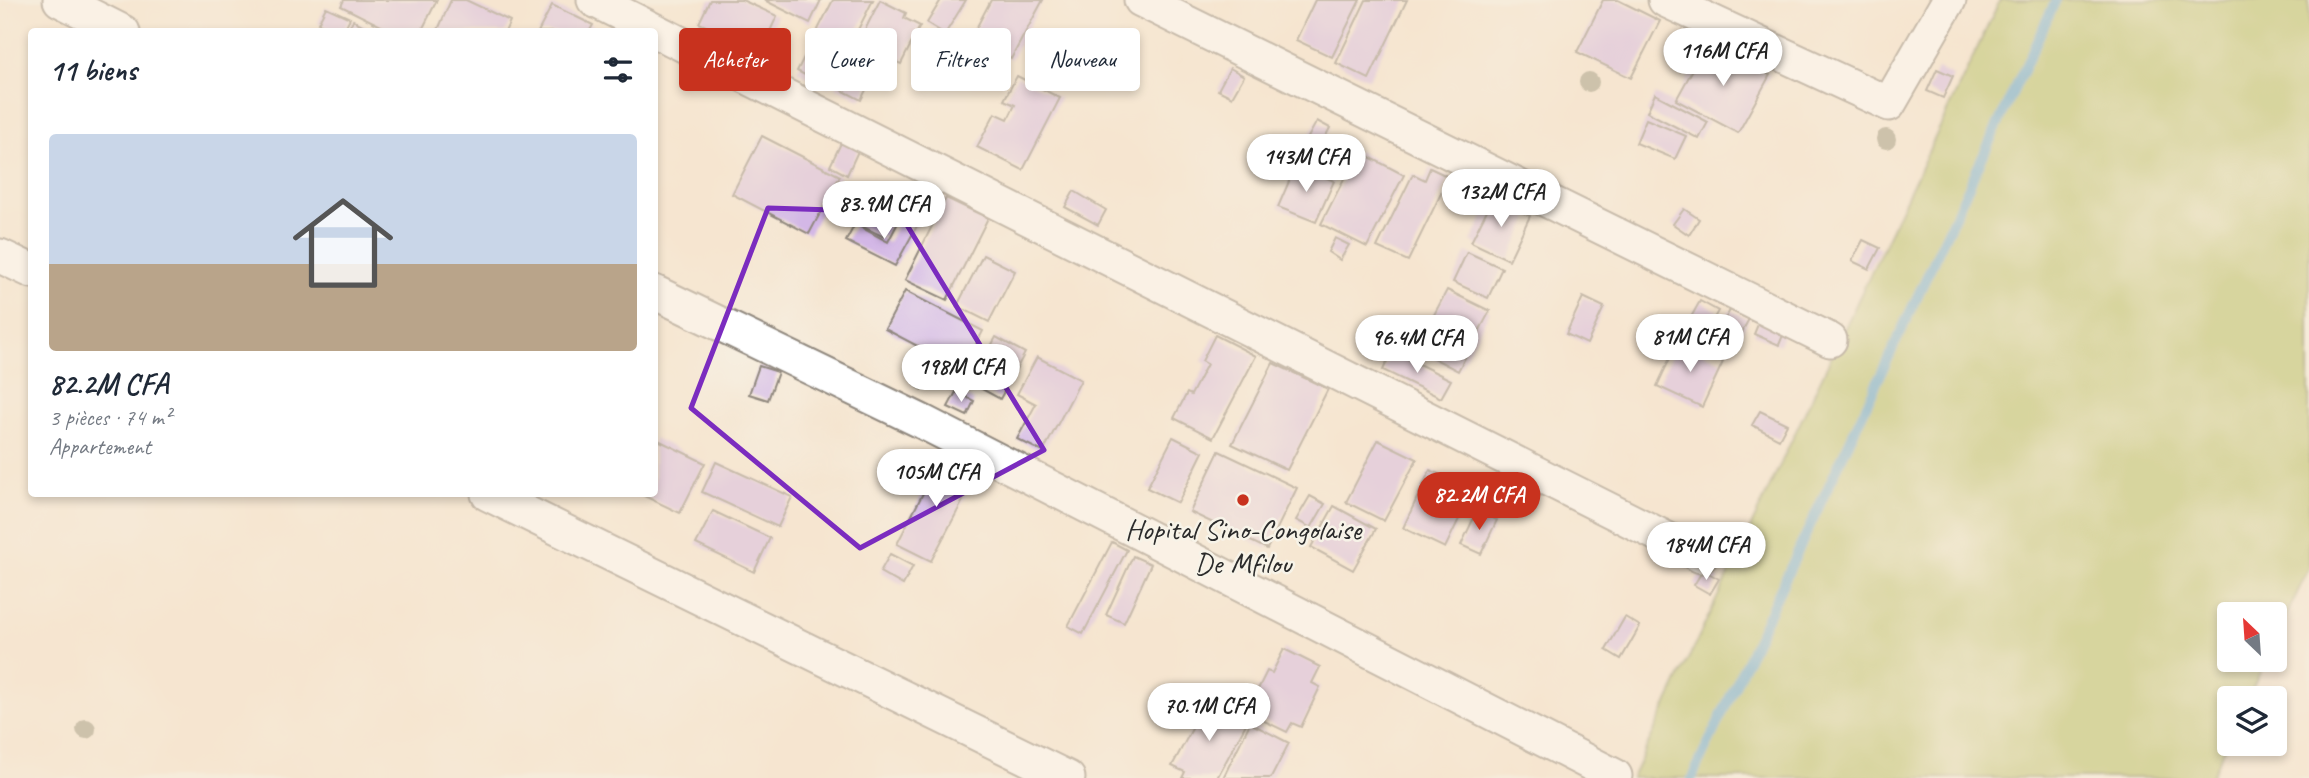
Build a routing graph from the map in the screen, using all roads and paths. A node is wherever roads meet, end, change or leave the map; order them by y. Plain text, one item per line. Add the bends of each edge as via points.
1 (60, 0) edge
2 (594, 0) edge
3 (1141, 0) edge
4 (1665, 0) edge
5 (1949, 0) edge
6 (115, 28) edge
7 (650, 28) edge
8 (658, 32) edge
9 (0, 256) edge
10 (28, 269) edge
11 (658, 294) edge
12 (1830, 340) dead end
13 (494, 497) edge
14 (1701, 556) dead end
15 (1615, 776) dead end
16 (1068, 778) edge

1 - 6 street
2 - 7 street
3 - 12 street
4 - 5 street via 1889,104
8 - 14 street
9 - 10 street
11 - 15 street via 923,422
13 - 16 street

